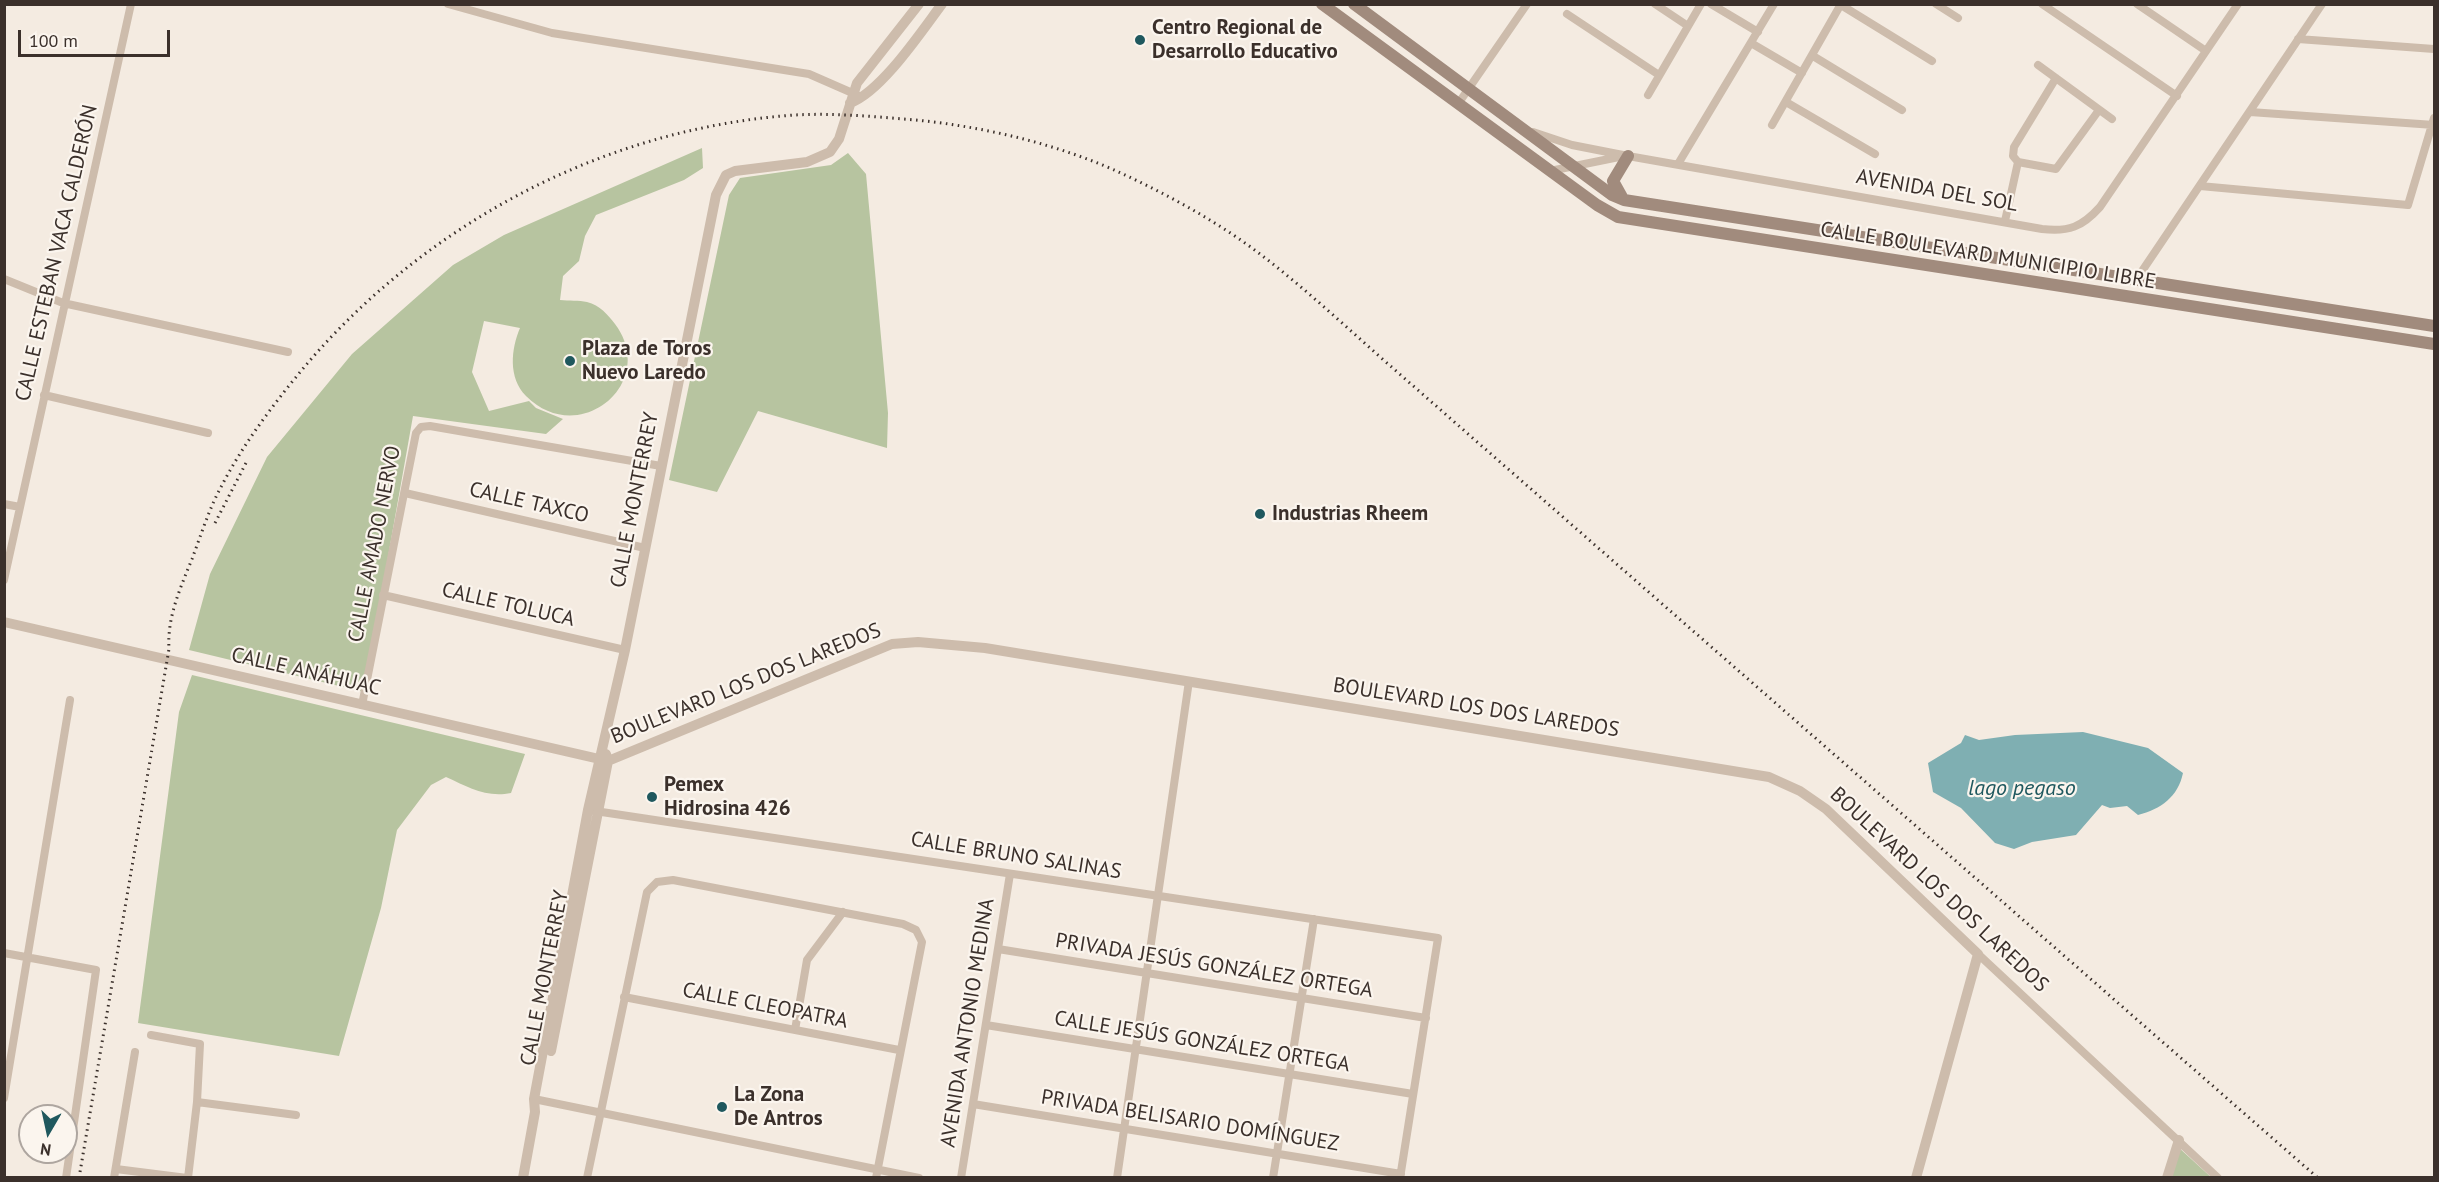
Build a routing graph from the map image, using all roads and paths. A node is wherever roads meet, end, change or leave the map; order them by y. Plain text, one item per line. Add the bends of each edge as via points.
1 (131, 4) edge
2 (448, 4) edge
3 (919, 4) edge
4 (942, 4) edge
5 (1322, 4) edge
6 (1354, 4) edge
7 (1655, 4) edge
8 (1701, 4) edge
9 (1711, 4) edge
10 (1774, 4) edge
11 (1936, 4) edge
12 (2042, 4) edge
13 (2138, 4) edge
14 (2238, 4) edge
15 (2322, 4) edge
16 (1841, 5) edge
17 (1521, 6) edge
18 (1567, 14) dead end
19 (1958, 18) dead end
20 (1688, 26) junction
21 (1758, 32) junction
22 (2298, 39) junction
23 (1751, 43) junction
24 (2434, 49) edge
25 (2206, 51) junction
26 (1813, 56) junction
27 (1932, 61) dead end
28 (2038, 65) dead end
29 (1802, 73) junction
30 (1659, 75) junction
31 (2056, 78) junction
32 (1469, 88) junction
33 (1648, 95) dead end
34 (2178, 96) junction
35 (855, 98) junction
36 (1786, 102) junction
37 (1458, 104) junction
38 (1902, 110) dead end
39 (2099, 110) junction
40 (2250, 112) junction
41 (2112, 119) dead end
42 (2434, 123) edge
43 (1772, 125) dead end
44 (1521, 127) junction
45 (1875, 154) dead end
46 (1628, 156) junction
47 (2018, 162) junction
48 (1678, 164) junction
49 (1574, 166) junction
50 (1550, 171) junction
51 (2200, 186) junction
52 (1624, 200) junction
53 (2005, 221) junction
54 (4, 279) edge
55 (2136, 280) junction
56 (63, 303) junction
57 (2434, 326) edge
58 (2434, 344) edge
59 (288, 352) dead end
60 (44, 395) junction
61 (208, 434) dead end
62 (661, 466) junction
63 (405, 493) junction
64 (4, 504) edge
65 (20, 507) junction
66 (645, 548) junction
67 (4, 580) edge
68 (383, 595) junction
69 (4, 622) edge
70 (625, 650) junction
71 (1189, 681) junction
72 (70, 700) dead end
73 (362, 705) junction
74 (604, 761) junction
75 (593, 811) junction
76 (1010, 873) junction
77 (1158, 896) junction
78 (843, 912) junction
79 (1314, 919) junction
80 (998, 949) junction
81 (4, 953) edge
82 (1978, 954) junction
83 (28, 958) junction
84 (1147, 973) junction
85 (624, 997) junction
86 (1301, 998) junction
87 (1426, 1017) junction
88 (986, 1025) junction
89 (795, 1030) junction
90 (151, 1035) dead end
91 (1136, 1049) junction
92 (899, 1050) junction
93 (135, 1052) dead end
94 (1289, 1074) junction
95 (1413, 1094) junction
96 (4, 1098) edge
97 (538, 1100) junction
98 (197, 1102) junction
99 (973, 1104) junction
100 (600, 1114) junction
101 (296, 1115) dead end
102 (1124, 1128) junction
103 (2179, 1140) junction
104 (1276, 1153) junction
105 (115, 1173) edge
106 (877, 1173) edge
107 (1400, 1176) edge
108 (66, 1178) edge
109 (188, 1178) edge
110 (523, 1178) edge
111 (587, 1178) edge
112 (919, 1178) edge
113 (961, 1178) edge
114 (1117, 1178) edge
115 (1273, 1178) edge
116 (1916, 1178) edge
117 (2167, 1178) edge
118 (2218, 1178) edge

1 - 56 street, CALLE ESTEBAN VACA CALDERÓN
2 - 35 street via 552,33 810,74
3 - 35 street via 864,74
4 - 35 street via 878,85
5 - 37 main road, CALLE BOULEVARD MUNICIPIO LIBRE
6 - 32 main road, CALLE BOULEVARD MUNICIPIO LIBRE
7 - 20 street
8 - 20 street
9 - 21 street
10 - 21 street
11 - 19 street
12 - 34 street
13 - 25 street
14 - 25 street, AVENIDA DEL SOL
15 - 22 street
16 - 26 street
16 - 27 street
17 - 32 street
18 - 30 street
20 - 30 street
21 - 23 street
22 - 24 street
22 - 40 street
23 - 29 street
23 - 48 street
25 - 34 street, AVENIDA DEL SOL
26 - 29 street
26 - 38 street
28 - 31 street
29 - 36 street
30 - 33 street
31 - 39 street
31 - 47 street via 2014,147 2013,156
32 - 37 street
32 - 44 main road, CALLE BOULEVARD MUNICIPIO LIBRE
34 - 53 street, AVENIDA DEL SOL via 2100,207 2079,227 2056,230
35 - 62 street, CALLE MONTERREY via 835,146 820,158 735,171 720,183
36 - 43 street
36 - 45 street
37 - 50 main road, CALLE BOULEVARD MUNICIPIO LIBRE
39 - 41 street
39 - 47 street via 2056,169
40 - 42 street
40 - 51 street
42 - 51 street via 2408,205
44 - 46 street, AVENIDA DEL SOL via 1559,142
44 - 49 main road, CALLE BOULEVARD MUNICIPIO LIBRE
46 - 48 street, AVENIDA DEL SOL
46 - 49 street
46 - 52 main road via 1614,181
47 - 53 street
48 - 53 street, AVENIDA DEL SOL
49 - 50 street
49 - 52 main road, CALLE BOULEVARD MUNICIPIO LIBRE
50 - 58 main road, CALLE BOULEVARD MUNICIPIO LIBRE via 1618,218 1637,222
51 - 55 street
52 - 55 main road, CALLE BOULEVARD MUNICIPIO LIBRE
54 - 56 street
55 - 57 main road, CALLE BOULEVARD MUNICIPIO LIBRE
56 - 59 street
56 - 60 street, CALLE ESTEBAN VACA CALDERÓN
60 - 61 street
60 - 65 street, CALLE ESTEBAN VACA CALDERÓN
62 - 63 street, CALLE AMADO NERVO via 430,426 421,427 416,434
62 - 66 street, CALLE MONTERREY
63 - 66 street, CALLE TAXCO
63 - 68 street, CALLE AMADO NERVO
64 - 65 street
65 - 67 street, CALLE ESTEBAN VACA CALDERÓN
66 - 70 street, CALLE MONTERREY
68 - 70 street, CALLE TOLUCA
68 - 73 street, CALLE AMADO NERVO
69 - 73 street, CALLE ANÁHUAC
70 - 74 street, CALLE MONTERREY
71 - 74 street, BOULEVARD LOS DOS LAREDOS via 962,645 903,642
71 - 77 street
71 - 82 street, BOULEVARD LOS DOS LAREDOS via 1769,777 1826,809
72 - 83 street
73 - 74 street, CALLE ANÁHUAC
74 - 75 street, CALLE MONTERREY
75 - 76 street, CALLE BRUNO SALINAS
75 - 97 street, CALLE MONTERREY
76 - 77 street, CALLE BRUNO SALINAS
76 - 80 street, AVENIDA ANTONIO MEDINA
77 - 79 street, CALLE BRUNO SALINAS
77 - 84 street
78 - 85 street via 672,880 657,882 647,892
78 - 89 street via 807,960
78 - 92 street via 903,924 916,930 922,942
79 - 86 street
79 - 87 street, CALLE BRUNO SALINAS via 1438,938
80 - 84 street, PRIVADA JESÚS GONZÁLEZ ORTEGA
80 - 88 street, AVENIDA ANTONIO MEDINA
81 - 83 street
82 - 103 street, BOULEVARD LOS DOS LAREDOS
82 - 116 street
83 - 96 street
83 - 108 street via 96,970
84 - 86 street, PRIVADA JESÚS GONZÁLEZ ORTEGA
84 - 91 street
85 - 89 street, CALLE CLEOPATRA
85 - 100 street
86 - 87 street, PRIVADA JESÚS GONZÁLEZ ORTEGA
86 - 94 street
87 - 95 street
88 - 91 street, CALLE JESÚS GONZÁLEZ ORTEGA
88 - 99 street, AVENIDA ANTONIO MEDINA
89 - 92 street, CALLE CLEOPATRA
90 - 98 street via 200,1044
91 - 94 street, CALLE JESÚS GONZÁLEZ ORTEGA
91 - 102 street
92 - 106 street
93 - 105 street
94 - 95 street, CALLE JESÚS GONZÁLEZ ORTEGA
94 - 104 street
95 - 107 street
97 - 100 street
97 - 110 street, CALLE MONTERREY
98 - 101 street
98 - 109 street
99 - 102 street, PRIVADA BELISARIO DOMÍNGUEZ
99 - 113 street, AVENIDA ANTONIO MEDINA
100 - 106 street
100 - 111 street
102 - 104 street, PRIVADA BELISARIO DOMÍNGUEZ
102 - 114 street
103 - 117 street
103 - 118 street, BOULEVARD LOS DOS LAREDOS
104 - 107 street, PRIVADA BELISARIO DOMÍNGUEZ
104 - 115 street
105 - 109 street
106 - 112 street

